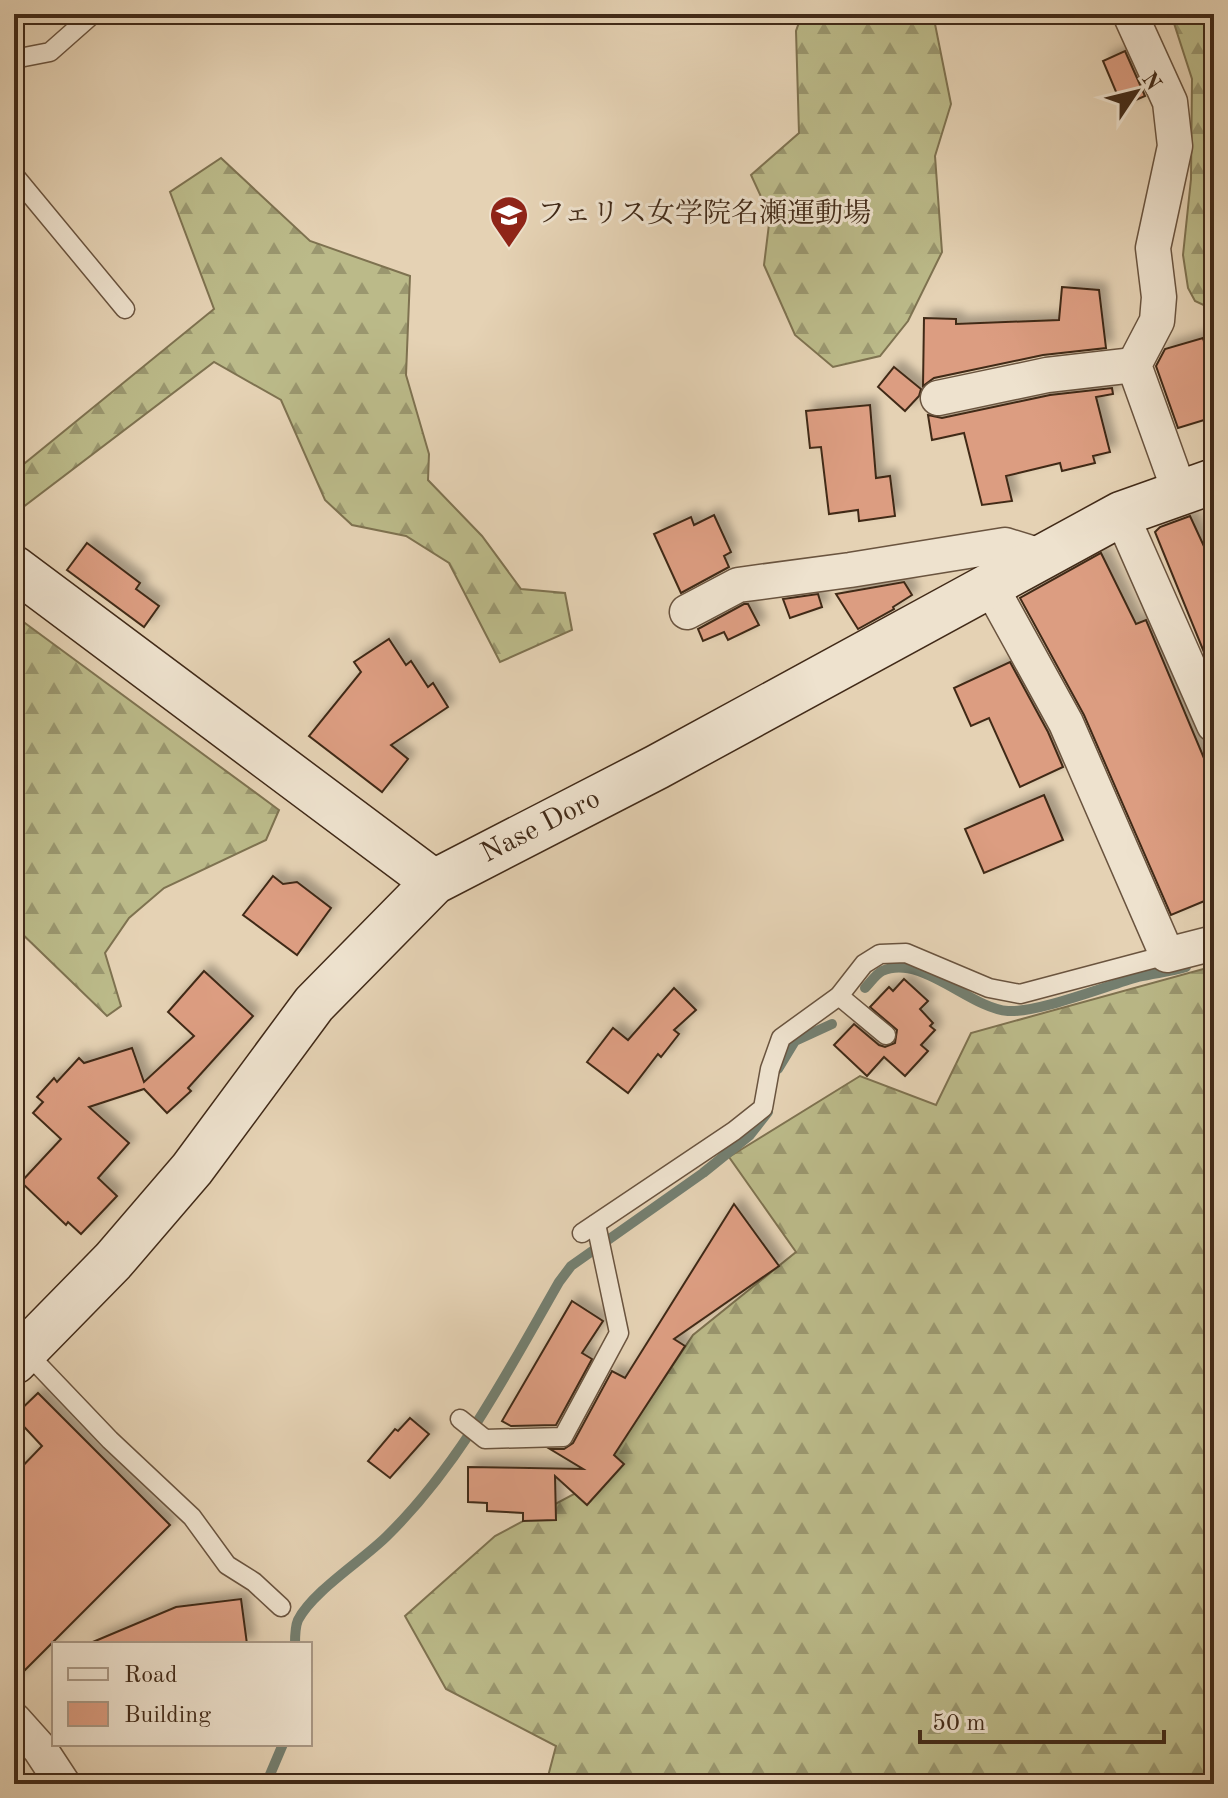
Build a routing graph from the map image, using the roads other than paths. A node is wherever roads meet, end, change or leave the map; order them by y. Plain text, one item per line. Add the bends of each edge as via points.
1 (93, 14) edge
2 (1130, 14) edge
3 (14, 59) edge
4 (14, 175) edge
5 (125, 309) dead end
6 (1134, 365) junction
7 (938, 398) dead end
8 (1197, 487) edge
9 (1121, 514) junction
10 (1044, 557) junction
11 (14, 568) edge
12 (991, 587) junction
13 (687, 612) dead end
14 (1214, 725) edge
15 (434, 882) junction
16 (1214, 943) edge
17 (1167, 955) junction
18 (839, 996) junction
19 (886, 1035) dead end
20 (19, 1356) edge
21 (463, 1422) dead end
22 (281, 1607) dead end
23 (14, 1720) edge
24 (63, 1784) edge

1 - 3 lane via 50,52
2 - 6 street via 1170,102 1175,146 1153,248 1157,321
4 - 5 lane
6 - 7 street via 1047,375
6 - 8 street
8 - 9 street, Nase Doro
9 - 10 street, Nase Doro
9 - 14 street
10 - 12 street, Nase Doro
10 - 13 street via 1005,545 738,585
11 - 15 street
12 - 15 street, Nase Doro
12 - 17 street via 1066,723
15 - 20 street, Nase Doro via 314,1004 192,1169 113,1261
16 - 17 street
17 - 18 lane via 1020,994 989,988 906,953 880,954 864,964
18 - 19 lane
18 - 21 lane via 781,1038 763,1108 589,1228 603,1257 619,1333 563,1437 485,1439
20 - 22 lane via 192,1517 227,1565
23 - 24 street

